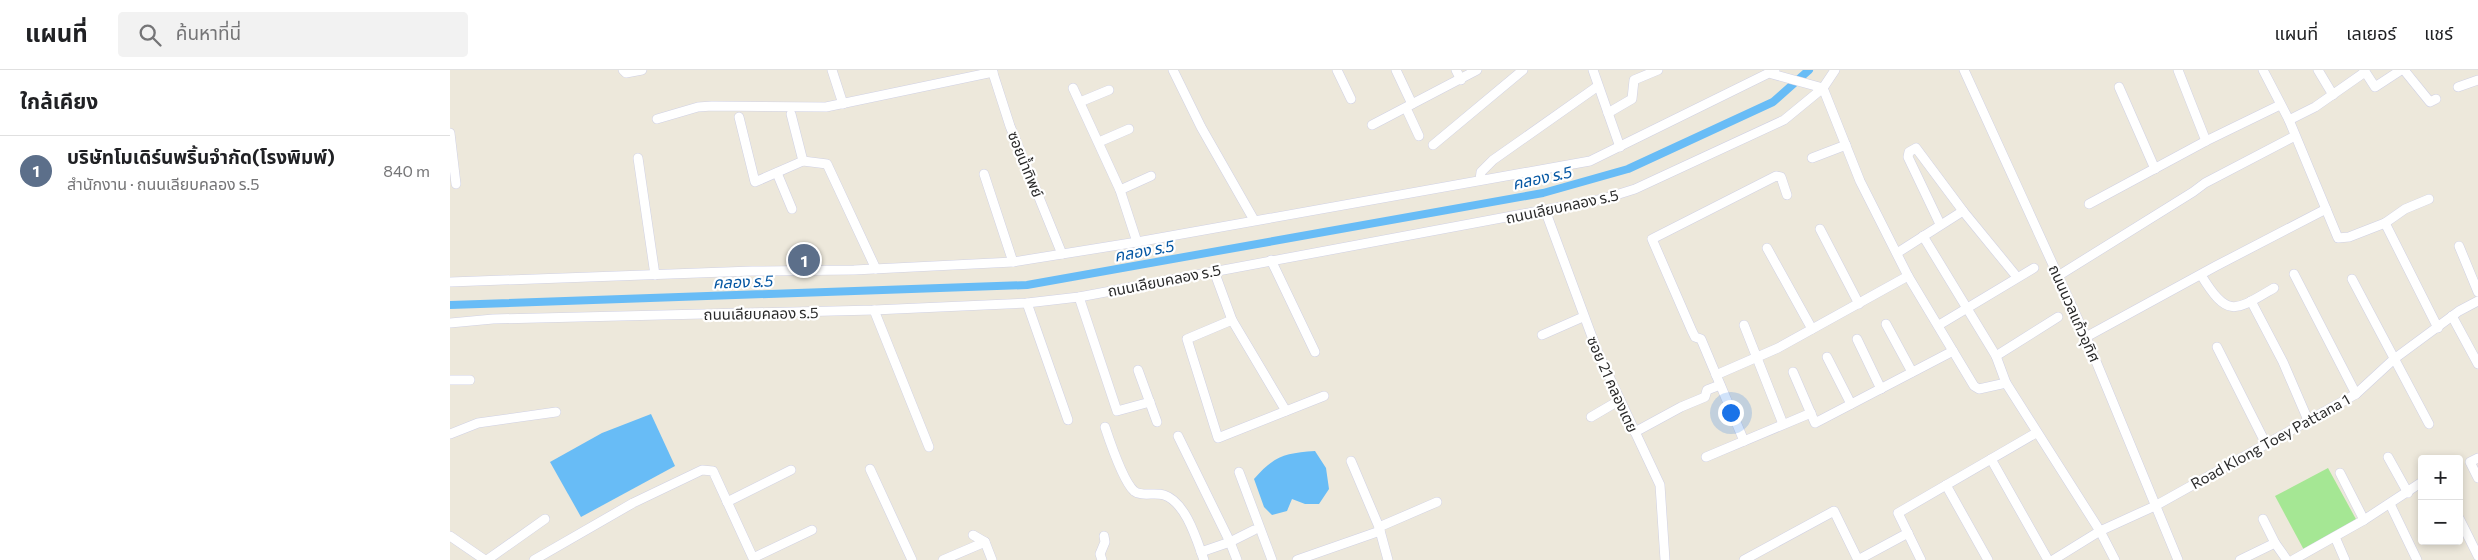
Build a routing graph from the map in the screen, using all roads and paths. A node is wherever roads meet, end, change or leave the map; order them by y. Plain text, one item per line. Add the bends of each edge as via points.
1 (623, 70) edge
2 (642, 70) edge
3 (832, 70) edge
4 (1173, 70) edge
5 (1337, 70) edge
6 (1396, 70) edge
7 (1456, 70) edge
8 (1477, 70) edge
9 (1523, 70) edge
10 (1592, 70) edge
11 (1658, 70) edge
12 (1755, 70) edge
13 (1835, 70) edge
14 (1964, 70) edge
15 (2178, 70) edge
16 (2263, 70) edge
17 (2318, 70) edge
18 (2403, 70) edge
19 (993, 71) edge
20 (2364, 71) edge
21 (1774, 72) edge
22 (1461, 80) junction
23 (1760, 80) junction
24 (2478, 80) edge
25 (1598, 86) junction
26 (2119, 87) dead end
27 (2458, 87) dead end
28 (1073, 88) dead end
29 (1823, 88) junction
30 (1109, 90) dead end
31 (2333, 95) junction
32 (1351, 99) dead end
33 (2436, 99) dead end
34 (1080, 102) junction
35 (844, 104) junction
36 (2280, 105) junction
37 (1409, 106) junction
38 (1608, 113) junction
39 (791, 114) dead end
40 (738, 117) dead end
41 (658, 119) dead end
42 (2289, 120) junction
43 (1372, 125) dead end
44 (1129, 129) dead end
45 (450, 133) edge
46 (1419, 136) dead end
47 (2295, 136) junction
48 (2206, 141) junction
49 (1099, 142) junction
50 (1433, 145) dead end
51 (1846, 145) junction
52 (1620, 147) junction
53 (638, 158) dead end
54 (1812, 158) dead end
55 (803, 161) junction
56 (2155, 170) junction
57 (776, 173) junction
58 (984, 174) dead end
59 (1151, 176) dead end
60 (1480, 180) junction
61 (456, 184) dead end
62 (1120, 190) junction
63 (1787, 195) dead end
64 (2429, 199) dead end
65 (2089, 204) dead end
66 (792, 209) dead end
67 (2326, 209) junction
68 (1545, 210) junction
69 (1963, 211) junction
70 (1254, 220) junction
71 (2385, 223) junction
72 (1940, 224) junction
73 (1820, 229) dead end
74 (1923, 236) junction
75 (1137, 242) junction
76 (2459, 246) dead end
77 (1767, 248) dead end
78 (1062, 254) junction
79 (1897, 254) junction
80 (1271, 260) junction
81 (1014, 262) junction
82 (2034, 268) dead end
83 (876, 269) junction
84 (1214, 271) junction
85 (2201, 274) junction
86 (2294, 274) dead end
87 (654, 275) junction
88 (1908, 276) junction
89 (2058, 276) junction
90 (2017, 277) junction
91 (2352, 279) dead end
92 (450, 282) edge
93 (2274, 288) dead end
94 (2478, 292) edge
95 (1079, 297) junction
96 (2251, 301) junction
97 (2478, 301) edge
98 (1027, 304) junction
99 (1859, 304) junction
100 (1966, 307) junction
101 (874, 310) junction
102 (2452, 316) junction
103 (1583, 317) junction
104 (2058, 317) dead end
105 (1232, 320) junction
106 (450, 323) edge
107 (1886, 324) dead end
108 (1744, 325) dead end
109 (1939, 325) junction
110 (2438, 328) junction
111 (1812, 329) junction
112 (1542, 335) dead end
113 (2086, 337) junction
114 (1857, 339) dead end
115 (2216, 347) dead end
116 (1953, 351) junction
117 (1315, 352) dead end
118 (1996, 356) junction
119 (1756, 357) junction
120 (1827, 357) dead end
121 (2394, 359) junction
122 (2478, 364) edge
123 (1138, 370) dead end
124 (1793, 372) dead end
125 (1912, 372) junction
126 (1716, 375) junction
127 (450, 380) edge
128 (470, 380) dead end
129 (2006, 383) junction
130 (1720, 385) junction
131 (1880, 389) junction
132 (2356, 394) junction
133 (1324, 396) dead end
134 (1620, 400) junction
135 (1150, 402) junction
136 (1852, 404) junction
137 (1286, 411) junction
138 (556, 412) dead end
139 (1811, 413) junction
140 (1591, 417) dead end
141 (1068, 420) dead end
142 (2308, 420) junction
143 (1156, 422) dead end
144 (1783, 424) junction
145 (2429, 424) dead end
146 (1105, 427) dead end
147 (1635, 432) junction
148 (2036, 433) junction
149 (450, 434) edge
150 (1178, 436) dead end
151 (1744, 441) junction
152 (2266, 444) junction
153 (929, 447) dead end
154 (1706, 457) dead end
155 (2388, 457) dead end
156 (1991, 459) junction
157 (1351, 460) dead end
158 (2474, 460) edge
159 (792, 470) dead end
160 (870, 470) dead end
161 (1239, 472) dead end
162 (2340, 473) dead end
163 (2478, 478) edge
164 (1946, 485) junction
165 (2418, 485) edge
166 (2408, 493) junction
167 (727, 502) junction
168 (1437, 502) dead end
169 (2390, 504) junction
170 (2155, 506) junction
171 (545, 519) dead end
172 (2263, 519) dead end
173 (2364, 520) junction
174 (2463, 526) edge
175 (1380, 529) junction
176 (812, 530) dead end
177 (1254, 530) dead end
178 (2100, 531) junction
179 (1908, 533) junction
180 (973, 535) dead end
181 (450, 536) edge
182 (1104, 536) dead end
183 (2336, 537) junction
184 (985, 542) junction
185 (1230, 542) junction
186 (2275, 543) junction
187 (1202, 556) edge
188 (2478, 556) edge
189 (753, 559) edge
190 (486, 560) edge
191 (534, 560) edge
192 (912, 560) edge
193 (943, 560) edge
194 (992, 560) edge
195 (1102, 560) edge
196 (1237, 560) edge
197 (1272, 560) edge
198 (1297, 560) edge
199 (1388, 560) edge
200 (1666, 560) edge
201 (1744, 560) edge
202 (1858, 560) edge
203 (1921, 560) edge
204 (1988, 560) edge
205 (2048, 560) edge
206 (2053, 560) edge
207 (2115, 560) edge
208 (2178, 560) edge
209 (2240, 560) edge
210 (2287, 560) edge
211 (2293, 560) edge
212 (2345, 560) edge
213 (2417, 560) edge

1 - 2 street via 627,73
3 - 35 street
4 - 70 street
5 - 32 street
6 - 37 street
7 - 22 street
8 - 22 street
9 - 50 street
10 - 25 street
11 - 38 street via 1634,80 1632,99
12 - 23 street
13 - 29 street, ถนนเลียบคลอง ร.5
14 - 89 street, ถนนนวลแก้วอุทิศ
15 - 48 street
16 - 36 street
17 - 31 street
18 - 20 street via 2374,87
18 - 33 street via 2430,102
19 - 35 street
19 - 78 street, ซอยน้ำทิพย์ via 1010,126
20 - 31 street
21 - 23 street
21 - 29 street
22 - 37 street
23 - 52 street
24 - 27 street
25 - 38 street
25 - 60 street via 1493,160 1481,172
26 - 56 street
28 - 34 street
29 - 51 street
29 - 68 street, ถนนเลียบคลอง ร.5 via 1784,120 1635,189 1603,200
30 - 34 street
31 - 42 street
34 - 49 street
35 - 41 street via 810,108 698,107
36 - 42 street
36 - 48 street
37 - 43 street
37 - 46 street
38 - 52 street
39 - 55 street
40 - 57 street via 755,182
42 - 47 street
44 - 49 street
45 - 61 street
47 - 67 street
47 - 89 street via 2200,185
48 - 56 street
49 - 62 street
51 - 54 street
51 - 79 street via 1860,181
52 - 60 street via 1590,161
53 - 87 street
55 - 57 street
55 - 83 street via 827,164
56 - 65 street
57 - 66 street
58 - 81 street
59 - 62 street
60 - 70 street
62 - 75 street
63 - 126 street via 1782,177 1776,176 1652,239 1692,331 1701,339
64 - 71 street
67 - 71 street via 2338,238
67 - 85 street
68 - 80 street, ถนนเลียบคลอง ร.5
68 - 103 street, ซอย 21 คลองเตย
69 - 72 street
69 - 72 street via 1916,148 1911,150 1908,157
69 - 90 street
70 - 75 street
71 - 110 street
72 - 74 street
73 - 99 street
74 - 79 street
74 - 100 street
75 - 78 street
76 - 94 street
77 - 111 street
78 - 81 street
79 - 88 street
80 - 84 street, ถนนเลียบคลอง ร.5
80 - 117 street
81 - 83 street
82 - 90 street
83 - 87 street
84 - 95 street, ถนนเลียบคลอง ร.5
84 - 105 street
85 - 96 street via 2214,295 2228,305 2238,308
85 - 113 street
86 - 132 street
87 - 92 street
88 - 99 street
88 - 109 street
89 - 113 street, ถนนนวลแก้วอุทิศ
90 - 100 street
91 - 121 street
93 - 96 street
95 - 98 street, ถนนเลียบคลอง ร.5
95 - 135 street via 1117,411
96 - 142 street via 2283,362
97 - 102 street, Road Klong Toey Pattana 1
98 - 101 street, ถนนเลียบคลอง ร.5
98 - 141 street
99 - 111 street
100 - 109 street
100 - 118 street
101 - 106 street, ถนนเลียบคลอง ร.5
101 - 153 street
102 - 110 street, Road Klong Toey Pattana 1
102 - 122 street
103 - 112 street
103 - 134 street, ซอย 21 คลองเตย
104 - 118 street
105 - 137 street
105 - 137 street via 1187,339 1218,438
107 - 125 street
108 - 119 street
109 - 116 street
110 - 121 street, Road Klong Toey Pattana 1
111 - 119 street
113 - 170 street, ถนนนวลแก้วอุทิศ
114 - 131 street
115 - 152 street
116 - 125 street
116 - 129 street via 1979,389
118 - 129 street
119 - 126 street
119 - 144 street
120 - 136 street
121 - 132 street, Road Klong Toey Pattana 1
121 - 145 street
123 - 135 street
124 - 139 street
125 - 131 street
126 - 130 street
127 - 128 street
129 - 148 street
130 - 147 street via 1707,390 1705,397
130 - 151 street
131 - 136 street
132 - 142 street, Road Klong Toey Pattana 1
133 - 137 street
134 - 140 street
134 - 147 street, ซอย 21 คลองเตย
135 - 143 street
136 - 139 street via 1815,423
138 - 149 street via 478,423
139 - 144 street
142 - 152 street, Road Klong Toey Pattana 1
144 - 151 street
146 - 187 street via 1130,486 1140,493 1165,495 1175,504 1185,514
147 - 200 street, ซอย 21 คลองเตย via 1660,485
148 - 156 street
148 - 178 street
150 - 185 street
151 - 154 street
152 - 170 street, Road Klong Toey Pattana 1
155 - 166 street
156 - 164 street
156 - 205 street
157 - 175 street
158 - 163 street
159 - 167 street
160 - 192 street
161 - 197 street
162 - 173 street
164 - 179 street via 1898,513
164 - 204 street
165 - 166 street
166 - 169 street
167 - 189 street
167 - 191 street via 713,471 702,470 633,502
168 - 175 street
169 - 173 street
169 - 213 street
170 - 178 street, Road Klong Toey Pattana 1
170 - 208 street, ถนนนวลแก้วอุทิศ
171 - 190 street
172 - 186 street
173 - 183 street
174 - 188 street
175 - 198 street
175 - 199 street
176 - 189 street
177 - 185 street
178 - 206 street, Road Klong Toey Pattana 1
178 - 207 street
179 - 202 street
179 - 203 street
180 - 184 street
181 - 190 street
182 - 195 street
183 - 211 street
183 - 212 street
184 - 193 street
184 - 194 street
185 - 187 street
185 - 196 street
186 - 209 street
186 - 210 street
201 - 202 street via 1834,511

